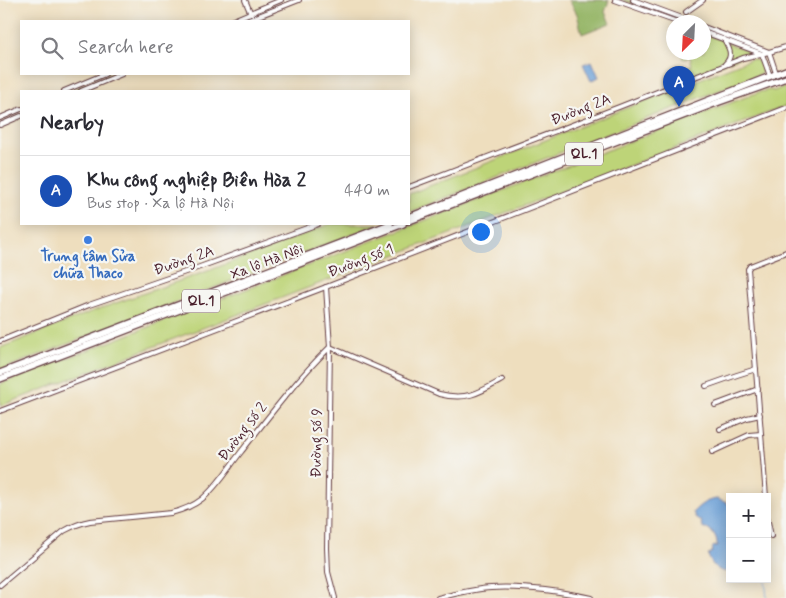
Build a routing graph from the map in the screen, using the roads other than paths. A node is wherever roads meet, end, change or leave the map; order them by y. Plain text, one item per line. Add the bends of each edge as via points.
1 (245, 0) edge
2 (281, 0) edge
3 (299, 0) edge
4 (615, 0) edge
5 (633, 0) edge
6 (703, 0) edge
7 (686, 12) dead end
8 (251, 13) junction
9 (673, 15) edge
10 (253, 18) junction
11 (666, 18) edge
12 (233, 20) edge
13 (248, 20) edge
14 (711, 30) edge
15 (711, 34) edge
16 (724, 39) junction
17 (786, 47) edge
18 (769, 52) junction
19 (762, 54) junction
20 (721, 67) junction
21 (786, 70) edge
22 (104, 75) edge
23 (120, 75) edge
24 (773, 75) junction
25 (786, 78) edge
26 (66, 90) edge
27 (83, 90) edge
28 (786, 108) edge
29 (20, 109) edge
30 (20, 116) edge
31 (0, 118) edge
32 (0, 125) edge
33 (410, 187) edge
34 (410, 217) edge
35 (410, 222) edge
36 (315, 225) edge
37 (387, 225) edge
38 (400, 225) edge
39 (786, 252) edge
40 (326, 287) junction
41 (0, 341) edge
42 (330, 347) junction
43 (756, 369) junction
44 (0, 373) edge
45 (0, 379) edge
46 (502, 380) dead end
47 (706, 386) dead end
48 (758, 389) junction
49 (715, 404) dead end
50 (0, 411) edge
51 (760, 415) junction
52 (720, 429) dead end
53 (761, 434) junction
54 (712, 452) dead end
55 (766, 493) edge
56 (0, 585) edge
57 (335, 598) edge
58 (438, 598) edge
59 (591, 598) edge

1 - 8 street
2 - 8 street
3 - 10 street
4 - 11 street
5 - 9 street
6 - 7 street
8 - 10 street
8 - 12 street
10 - 13 street
14 - 18 street
15 - 16 street
16 - 19 street
16 - 20 street via 730,57
17 - 18 street
18 - 19 street, Đường 2A
18 - 24 street
19 - 20 street, Đường 2A
19 - 24 street
20 - 33 street, Đường 2A
21 - 24 highway, QL.1
22 - 26 street
23 - 27 street
24 - 34 highway, QL.1
25 - 35 highway, QL.1
28 - 40 street, Đường số 1
29 - 31 street
30 - 32 street
36 - 41 street, Đường 2A via 89,305
37 - 44 highway, Xa lộ Hà Nội / QL.1
38 - 45 highway, Xa lộ Hà Nội / QL.1
39 - 43 street via 748,269
40 - 42 street, Đường số 9
40 - 50 street, Đường số 1
42 - 46 street via 448,396 476,394
42 - 56 street, Đường số 2 via 286,395 202,499 172,513 81,522 64,531
42 - 57 street, Đường số 9 via 327,548 328,572
43 - 47 street
43 - 48 street
48 - 49 street
48 - 51 street
51 - 52 street
51 - 53 street
53 - 54 street via 749,435
53 - 55 street
58 - 59 street via 492,588 515,588

